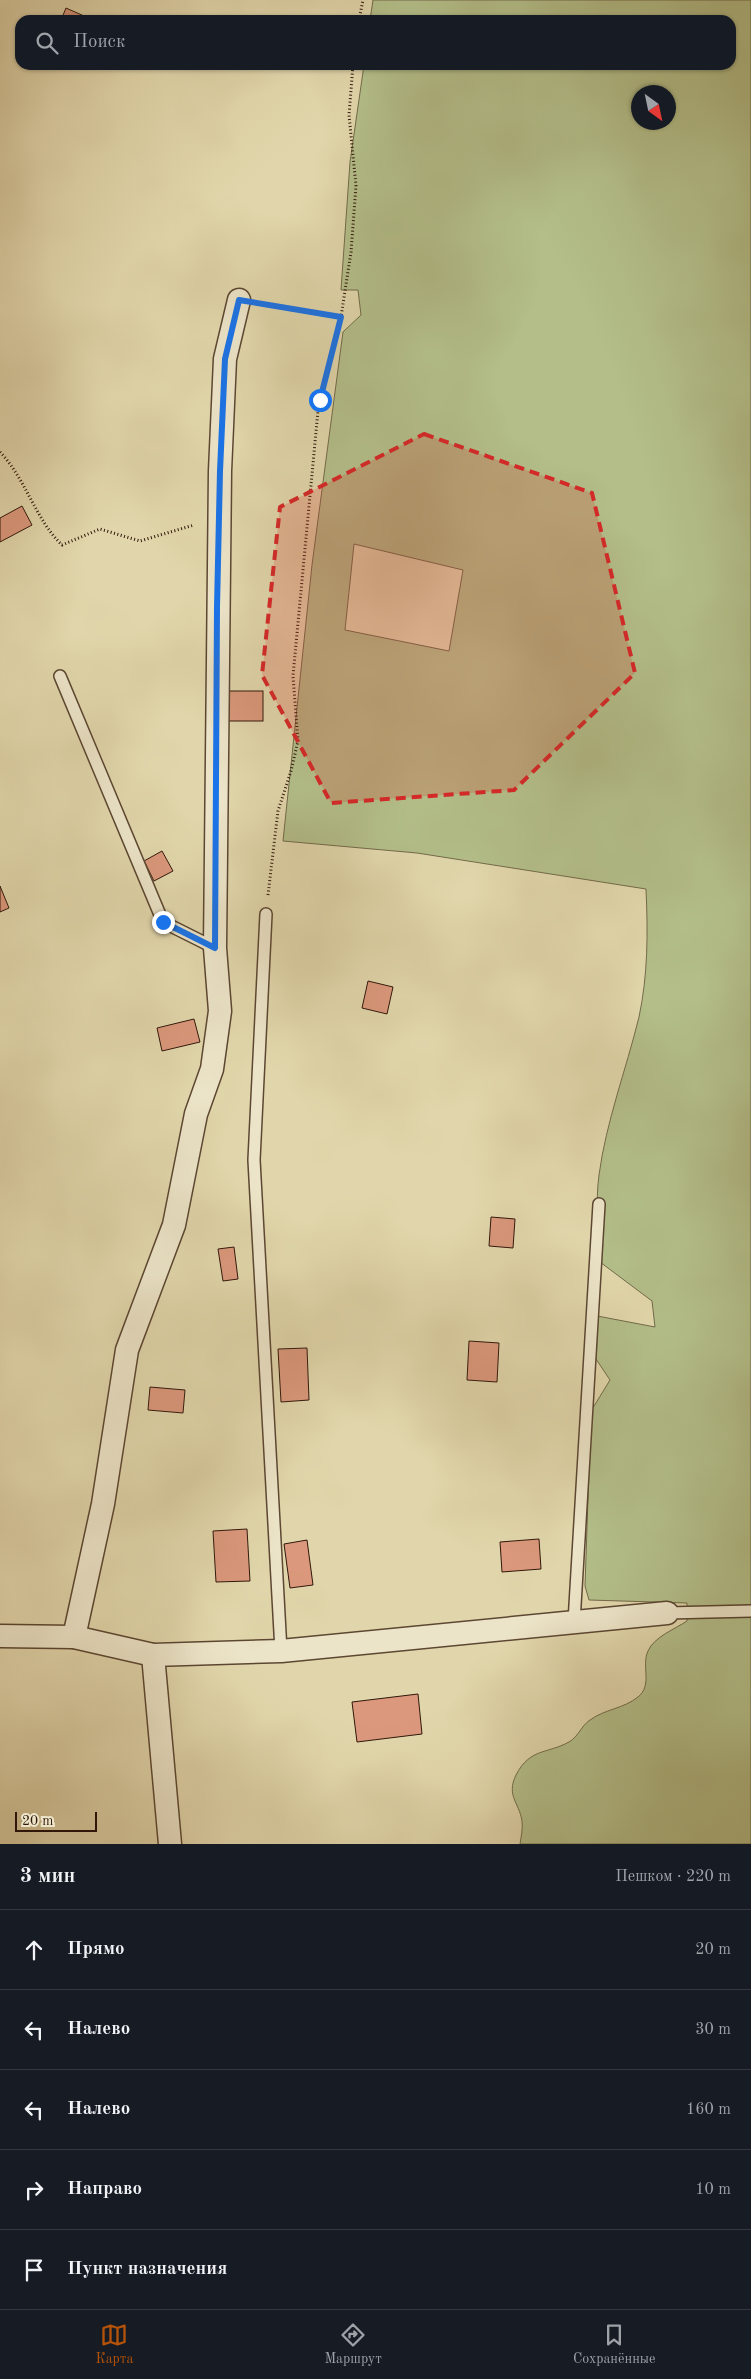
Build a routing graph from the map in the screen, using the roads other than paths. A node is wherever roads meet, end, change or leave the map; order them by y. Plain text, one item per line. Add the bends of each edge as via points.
1 (239, 300) road end
2 (60, 676) dead end
3 (266, 914) road end
4 (215, 948) junction
5 (599, 1204) dead end
6 (751, 1611) edge
7 (668, 1613) joint
8 (574, 1622) junction
9 (0, 1636) edge
10 (74, 1637) junction
11 (281, 1651) junction
12 (153, 1655) junction
13 (170, 1844) edge

1 - 4 street via 225,359 219,518
2 - 4 lane via 163,922
3 - 11 lane via 254,1160
4 - 10 street via 220,1011 212,1069 196,1114 174,1225 127,1350 103,1504
5 - 8 lane
6 - 7 lane
7 - 8 street
8 - 11 street
9 - 10 street
10 - 12 street
11 - 12 street
12 - 13 street

